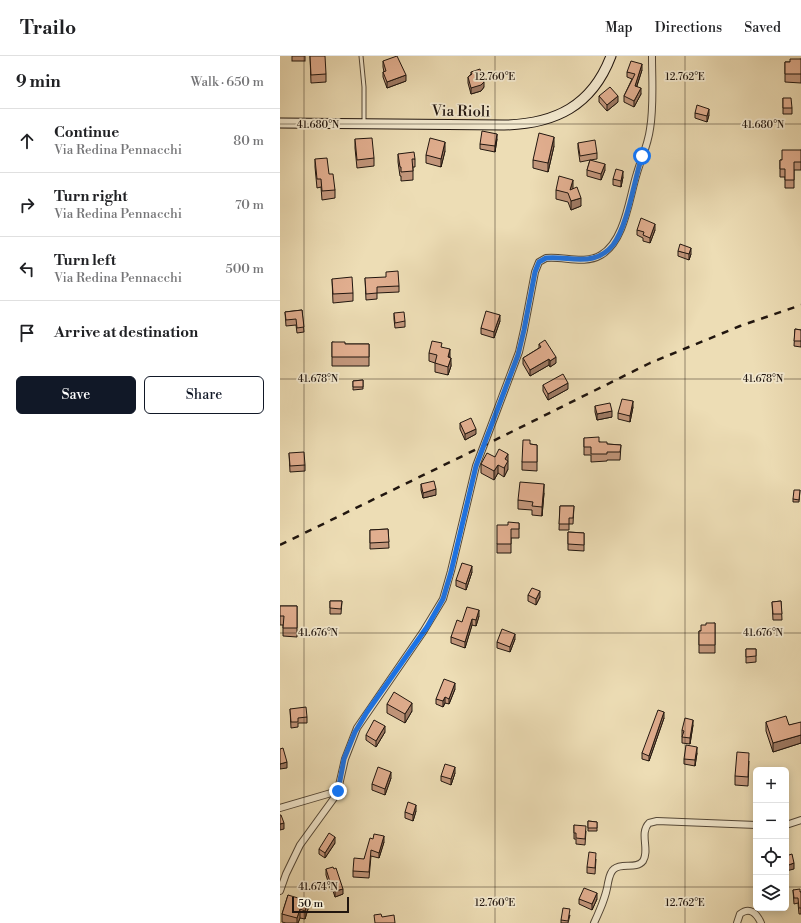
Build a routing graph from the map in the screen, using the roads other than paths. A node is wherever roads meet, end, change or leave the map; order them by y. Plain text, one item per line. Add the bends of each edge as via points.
1 (361, 56) edge
2 (611, 56) edge
3 (652, 56) edge
4 (280, 123) edge
5 (364, 124) junction
6 (338, 791) junction
7 (280, 808) edge
8 (801, 820) edge
9 (789, 824) edge
10 (753, 825) edge
11 (280, 892) edge
12 (594, 923) edge
13 (737, 923) edge
14 (761, 923) edge

1 - 5 lane
2 - 5 main road, Via Rioli via 603,74 587,96 568,110 542,121 504,125
3 - 6 street via 650,132 617,237 611,247 598,257 579,260 546,258 537,265 518,355 476,466 443,599 427,627 355,732 344,759
4 - 5 main road, Via Rioli
6 - 7 street
6 - 11 street via 300,845
8 - 9 street
10 - 12 street via 649,822 646,828 643,861 636,865 617,867 612,872 606,896
13 - 14 street via 740,914 748,910 756,914

